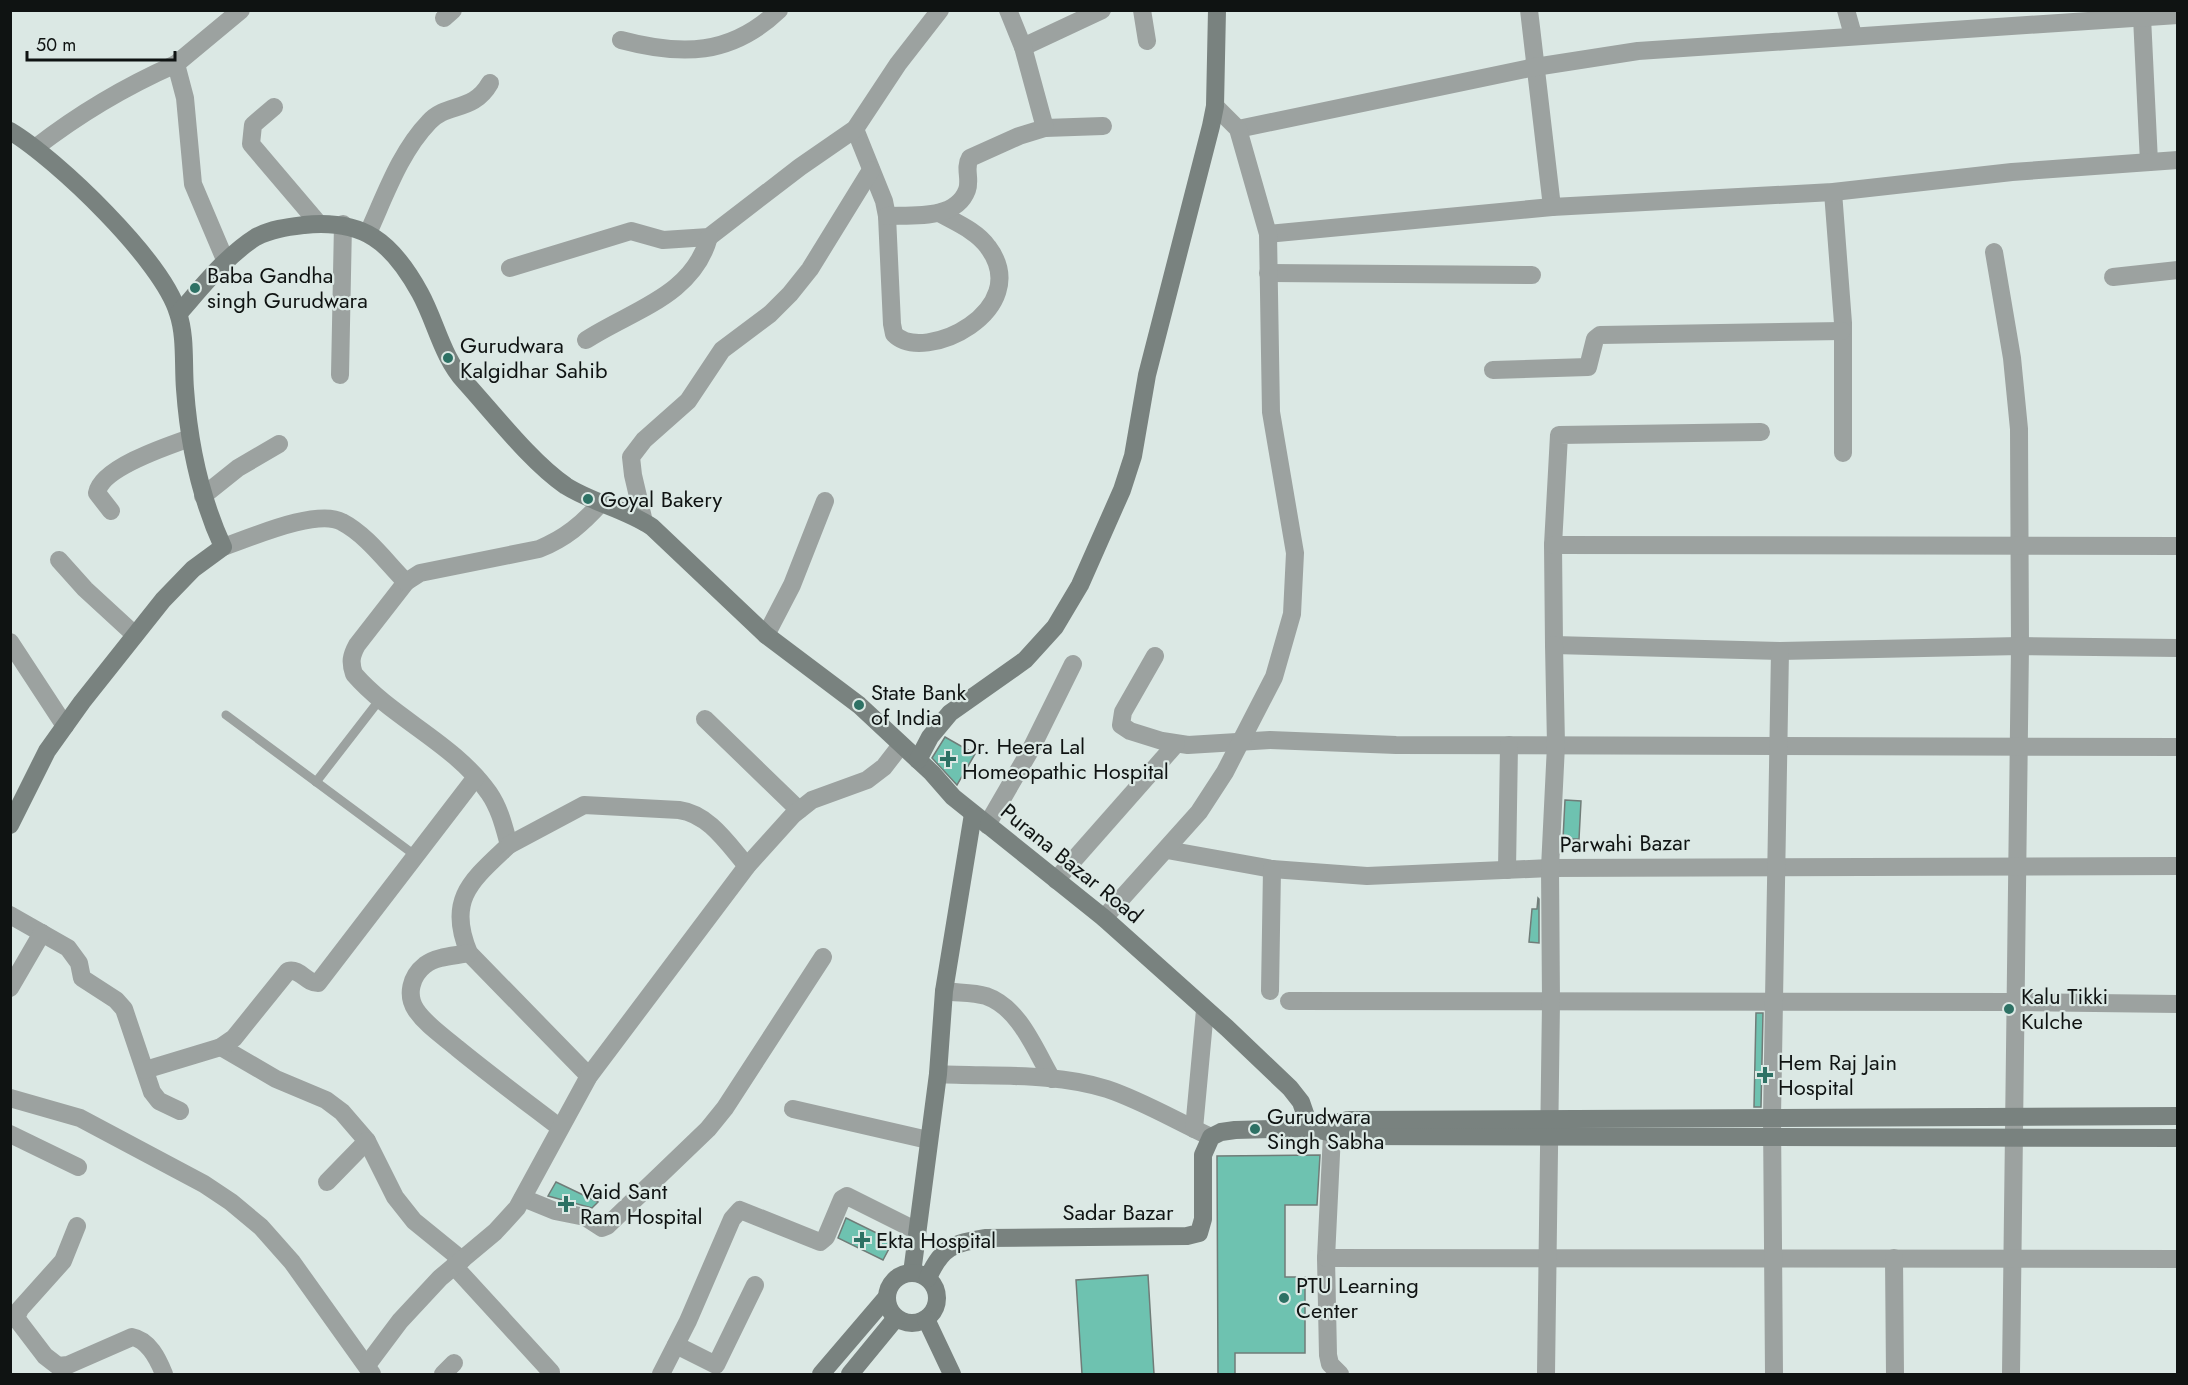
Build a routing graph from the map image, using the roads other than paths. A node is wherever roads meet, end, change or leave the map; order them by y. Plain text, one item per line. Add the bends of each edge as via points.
1 (242, 10) edge
2 (779, 10) edge
3 (940, 10) edge
4 (1008, 10) edge
5 (1102, 10) edge
6 (1142, 10) edge
7 (1216, 10) edge
8 (1529, 10) edge
9 (1846, 10) edge
10 (2178, 15) edge
11 (2068, 16) edge
12 (2142, 17) junction
13 (1853, 35) junction
14 (621, 40) dead end
15 (1147, 41) dead end
16 (1023, 47) junction
17 (176, 64) junction
18 (1535, 67) junction
19 (490, 83) dead end
20 (1215, 106) junction
21 (274, 107) dead end
22 (1103, 126) dead end
23 (1045, 128) junction
24 (855, 129) junction
25 (1238, 129) junction
26 (10, 131) edge
27 (35, 148) junction
28 (2178, 160) edge
29 (2149, 162) junction
30 (872, 170) junction
31 (1833, 192) junction
32 (1552, 207) junction
33 (939, 213) junction
34 (887, 216) junction
35 (319, 224) junction
36 (343, 224) junction
37 (368, 233) junction
38 (1268, 234) junction
39 (709, 237) junction
40 (1994, 252) dead end
41 (226, 262) junction
42 (510, 268) dead end
43 (2178, 270) edge
44 (1268, 273) junction
45 (1532, 275) dead end
46 (2113, 277) dead end
47 (179, 313) junction
48 (1842, 331) junction
49 (586, 340) dead end
50 (1493, 370) dead end
51 (340, 375) dead end
52 (1761, 432) dead end
53 (190, 438) junction
54 (279, 444) dead end
55 (1843, 453) dead end
56 (203, 496) junction
57 (825, 501) dead end
58 (601, 503) junction
59 (111, 511) dead end
60 (644, 522) junction
61 (1553, 545) junction
62 (2018, 546) junction
63 (2178, 546) edge
64 (223, 548) junction
65 (59, 560) dead end
66 (406, 582) junction
67 (135, 635) junction
68 (766, 635) junction
69 (10, 642) edge
70 (1554, 645) junction
71 (2020, 646) junction
72 (2178, 648) edge
73 (1780, 651) junction
74 (1155, 656) dead end
75 (1073, 664) dead end
76 (381, 698) junction
77 (226, 715) dead end
78 (705, 718) dead end
79 (65, 726) junction
80 (1242, 741) junction
81 (1176, 744) junction
82 (902, 745) junction
83 (1509, 745) junction
84 (1556, 745) junction
85 (1777, 746) junction
86 (2019, 746) junction
87 (2178, 747) edge
88 (918, 760) junction
89 (476, 777) junction
90 (316, 782) junction
91 (799, 810) junction
92 (980, 819) junction
93 (10, 825) edge
94 (509, 845) junction
95 (1167, 850) junction
96 (416, 856) junction
97 (1777, 865) junction
98 (747, 866) junction
99 (2017, 866) junction
100 (2178, 866) edge
101 (1550, 868) junction
102 (1272, 869) junction
103 (1507, 870) junction
104 (1056, 880) junction
105 (10, 915) edge
106 (1104, 918) junction
107 (42, 933) junction
108 (470, 953) junction
109 (823, 957) dead end
110 (10, 988) edge
111 (944, 991) junction
112 (1270, 991) dead end
113 (1290, 1001) dead end
114 (1551, 1002) junction
115 (2016, 1002) junction
116 (1775, 1003) junction
117 (2178, 1004) edge
118 (1205, 1010) junction
119 (221, 1047) junction
120 (145, 1070) junction
121 (938, 1074) junction
122 (589, 1076) junction
123 (1052, 1079) junction
124 (10, 1098) edge
125 (793, 1109) dead end
126 (180, 1111) dead end
127 (2014, 1116) junction
128 (2178, 1116) edge
129 (1772, 1118) junction
130 (559, 1127) junction
131 (1310, 1128) junction
132 (1194, 1129) junction
133 (1549, 1129) junction
134 (10, 1134) edge
135 (1332, 1134) junction
136 (1211, 1137) junction
137 (1772, 1137) junction
138 (2014, 1138) junction
139 (2178, 1138) edge
140 (928, 1140) junction
141 (367, 1141) junction
142 (78, 1167) dead end
143 (327, 1182) dead end
144 (522, 1198) junction
145 (76, 1226) dead end
146 (917, 1231) junction
147 (1326, 1258) junction
148 (1548, 1258) junction
149 (1773, 1258) junction
150 (1893, 1258) junction
151 (2012, 1258) junction
152 (2178, 1259) edge
153 (458, 1263) junction
154 (920, 1276) junction
155 (755, 1285) dead end
156 (886, 1298) junction
157 (896, 1318) junction
158 (926, 1319) junction
159 (676, 1345) junction
160 (369, 1370) edge
161 (551, 1372) dead end
162 (164, 1374) edge
163 (661, 1374) edge
164 (821, 1374) edge
165 (850, 1374) edge
166 (952, 1374) edge
167 (1340, 1374) edge
168 (1546, 1374) edge
169 (1774, 1374) edge
170 (1895, 1374) edge
171 (2012, 1374) edge

1 - 17 street
2 - 14 street via 727,44 660,50
3 - 24 street
4 - 16 street
5 - 16 street
6 - 15 street
7 - 20 street
8 - 18 street
9 - 13 street
10 - 12 street
11 - 12 street
11 - 13 street
12 - 29 street
13 - 18 street via 1638,51
16 - 23 street
17 - 27 street via 99,102
17 - 41 street via 184,98 193,184
18 - 25 street
18 - 32 street
19 - 37 street via 469,104 430,120 405,155
20 - 25 street
20 - 88 street via 1147,375 1133,456 1080,585 1055,627 1033,652 950,712
21 - 35 street via 253,125 251,144
22 - 23 street
23 - 33 street via 970,158 968,188 954,206
24 - 30 street
24 - 39 street
25 - 38 street
26 - 27 street
27 - 47 street via 133,242 162,280
28 - 29 street
29 - 31 street
30 - 34 street
30 - 60 street via 790,294 722,350 688,401 644,440 632,457
31 - 32 street
31 - 48 street
32 - 38 street
33 - 34 street
33 - 34 street via 987,245 998,271 999,288 991,309 979,320 950,336 918,343 907,343 894,334
35 - 36 street, Purana Bazar Road
35 - 41 street, Purana Bazar Road via 279,228 258,236
36 - 37 street, Purana Bazar Road
36 - 51 street
37 - 58 street, Purana Bazar Road via 406,271 420,293 448,358 463,380 552,476
38 - 44 street
39 - 42 street via 663,240 631,231
39 - 49 street via 699,262 676,288
40 - 62 street via 2019,429
41 - 47 street, Purana Bazar Road
43 - 46 street
44 - 45 street
44 - 80 street via 1271,412 1295,553 1294,589 1292,614 1274,677
47 - 53 street
48 - 50 street via 1600,335 1595,339 1591,363 1583,369
48 - 55 street
52 - 61 street via 1561,433 1556,447
53 - 56 street
53 - 59 street via 140,457 101,483 97,493
54 - 56 street via 237,468
56 - 64 street
57 - 68 street via 792,585
58 - 60 street, Purana Bazar Road
58 - 66 street via 579,527 539,549 420,573
60 - 68 street, Purana Bazar Road via 675,546
61 - 62 street
61 - 70 street
62 - 63 street
62 - 71 street
64 - 66 street via 326,517 353,528
64 - 67 street via 193,569
65 - 67 street
66 - 76 street via 352,655 354,674
67 - 79 street
68 - 82 street, Purana Bazar Road via 859,705
69 - 79 street
70 - 73 street
70 - 84 street
71 - 72 street
71 - 73 street
71 - 86 street
73 - 85 street
74 - 81 street via 1123,712 1121,725
75 - 92 street via 1031,749
76 - 89 street
76 - 90 lane
77 - 90 lane
78 - 91 street
79 - 93 street
80 - 81 street
80 - 83 street
80 - 95 street via 1199,812
81 - 104 street
82 - 88 street, Purana Bazar Road
82 - 91 street via 867,780 812,800
83 - 84 street
83 - 103 street
84 - 85 street
84 - 101 street
85 - 86 street
85 - 97 street
86 - 87 street
86 - 99 street
88 - 92 street, Purana Bazar Road
89 - 94 street via 499,812
89 - 96 street
90 - 96 lane
91 - 98 street
92 - 104 street, Purana Bazar Road
92 - 111 street
94 - 98 street via 584,805 679,810 690,811 710,825
94 - 108 street via 477,876 460,907 460,923
95 - 102 street, Parwahi Bazar
95 - 106 street
96 - 119 street via 318,983 297,971 288,971 234,1038
97 - 99 street, Parwahi Bazar
97 - 101 street, Parwahi Bazar
97 - 116 street
98 - 122 street
99 - 100 street, Parwahi Bazar
99 - 115 street
101 - 103 street, Parwahi Bazar
101 - 114 street
102 - 103 street, Parwahi Bazar via 1367,876
102 - 112 street
104 - 106 street, Purana Bazar Road
105 - 107 street
106 - 118 street, Purana Bazar Road
107 - 110 street
107 - 120 street via 68,948 79,963 82,978 124,1009
108 - 122 street
108 - 130 street via 435,959 417,973 411,983 415,1009 471,1059
109 - 144 street via 725,1108 607,1226 602,1228 585,1216 555,1211
111 - 121 street
111 - 123 street via 985,996 1007,1009
113 - 114 street
114 - 116 street
114 - 133 street
115 - 116 street
115 - 117 street
115 - 127 street
116 - 129 street
118 - 131 street, Purana Bazar Road via 1290,1089 1301,1102
118 - 132 street
119 - 120 street
119 - 141 street via 276,1079 326,1100
120 - 126 street via 155,1097
121 - 123 street
121 - 140 street
122 - 130 street
123 - 132 street via 1104,1088
124 - 160 street via 90,1123 231,1202 261,1227 292,1262
125 - 140 street
127 - 128 street
127 - 129 street
127 - 138 street
129 - 133 street
129 - 137 street
130 - 144 street
131 - 133 street via 1348,1120
131 - 135 street
131 - 136 street via 1221,1131
132 - 136 street
133 - 135 street
133 - 137 street
133 - 148 street
134 - 142 street
135 - 147 street
136 - 154 street, Sadar Bazar via 1203,1155 1203,1219 1198,1233 985,1238 955,1244
137 - 138 street
137 - 149 street
138 - 139 street
138 - 151 street
140 - 146 street
141 - 143 street
141 - 153 street via 395,1197
144 - 153 street via 495,1232
145 - 162 street via 63,1261 16,1318 45,1356 58,1366 132,1337 146,1344
146 - 154 street
146 - 159 street via 847,1196 820,1242 740,1210 732,1219
147 - 148 street
147 - 167 street via 1328,1355 1330,1365
148 - 149 street
148 - 168 street
149 - 150 street
149 - 169 street
150 - 151 street
150 - 170 street
151 - 152 street
151 - 171 street
153 - 160 street via 399,1321
153 - 161 street
154 - 156 street via 893,1282
154 - 158 street via 937,1298
155 - 159 street via 716,1365
156 - 157 street via 887,1308
156 - 164 street
157 - 158 street via 912,1323
157 - 165 street
158 - 166 street
159 - 163 street

